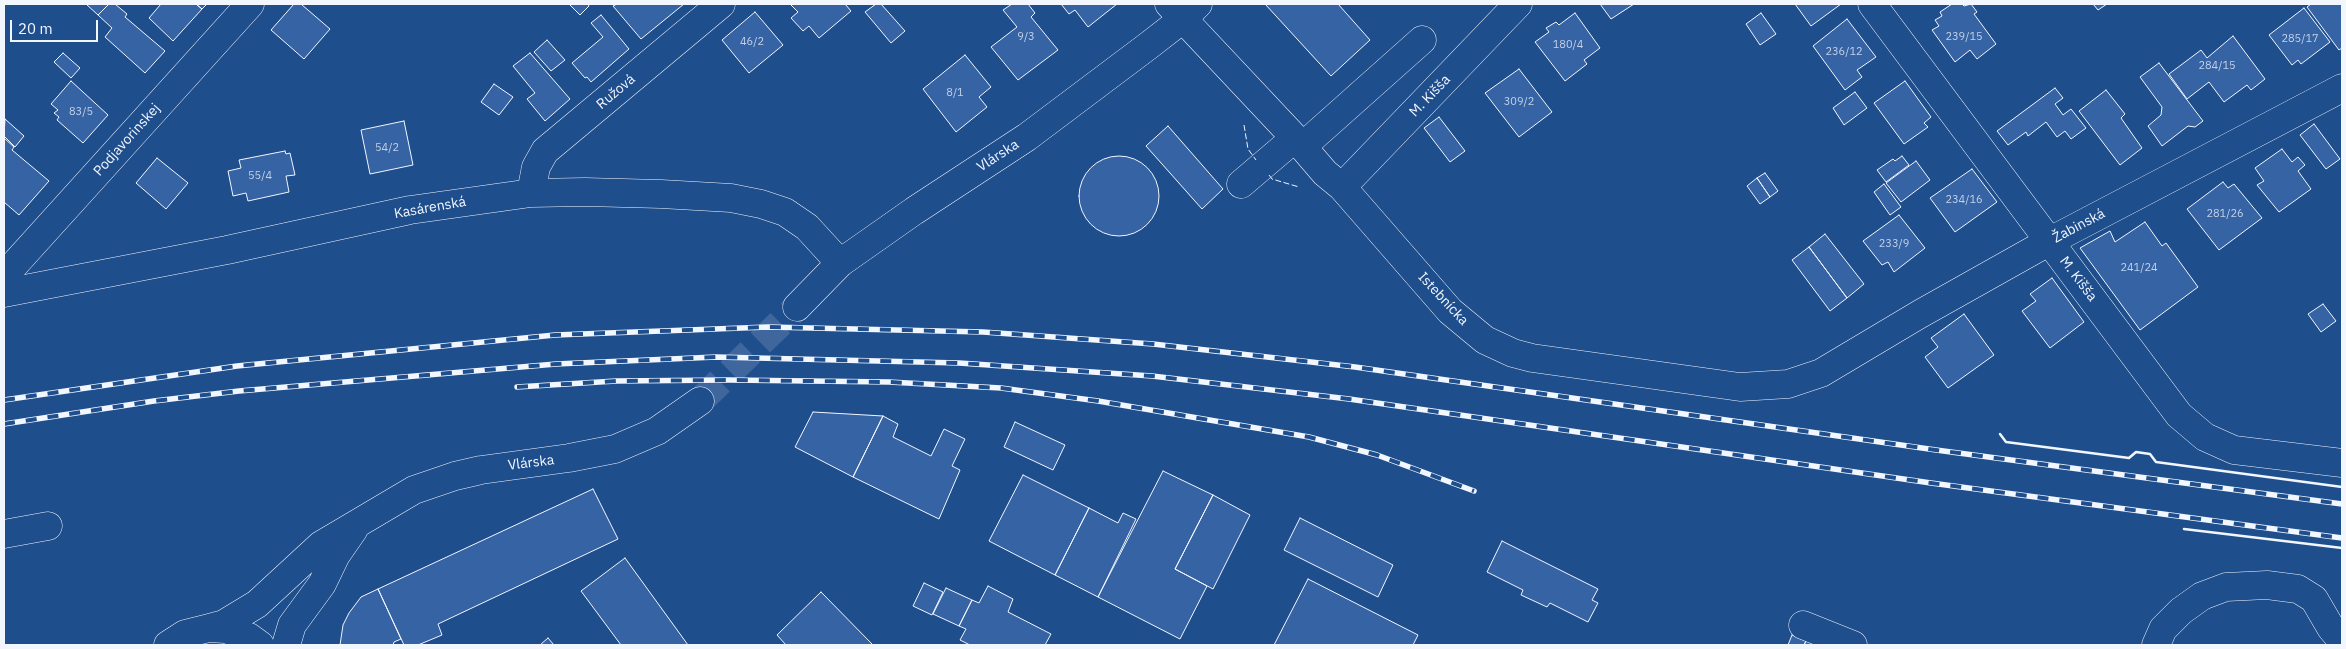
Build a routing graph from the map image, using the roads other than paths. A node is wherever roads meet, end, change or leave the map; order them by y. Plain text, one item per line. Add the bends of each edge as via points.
1 (250, 4) edge
2 (721, 4) edge
3 (1518, 4) edge
4 (1872, 4) edge
5 (1184, 8) edge
6 (1422, 40) dead end
7 (2342, 88) edge
8 (1299, 142) junction
9 (1241, 184) dead end
10 (1342, 187) junction
11 (531, 193) junction
12 (2050, 242) junction
13 (840, 264) junction
14 (4, 276) edge
15 (4, 293) edge
16 (798, 307) tunnel mouth
17 (1821, 373) joint
18 (700, 401) tunnel mouth
19 (2342, 463) edge
20 (360, 523) junction
21 (48, 526) dead end
22 (4, 534) edge
23 (1803, 625) dead end
24 (209, 628) junction
25 (2342, 641) edge
26 (168, 645) edge
27 (260, 645) edge
28 (286, 645) edge
29 (1853, 645) edge
30 (2156, 645) edge

1 - 14 street, Podjavorinskej
2 - 11 street, Ružová via 546,151 536,167
3 - 10 street, M. Kišša
4 - 12 street, M. Kišša
5 - 8 street, Istebnícka
5 - 13 street, Vlárska via 1027,137
6 - 8 street
7 - 12 street, Žabinská
8 - 9 street
8 - 10 street, Istebnícka via 1325,173
10 - 17 street, Istebnícka via 1450,311 1485,340 1513,353 1740,387 1788,384
11 - 13 street, Kasárenská via 661,194 730,198 761,204 785,212 807,227
11 - 15 street, Kasárenská via 410,210 227,250
12 - 17 street, Žabinská
12 - 19 street, M. Kišša via 2179,415 2205,437 2234,450
13 - 16 street, Vlárska
18 - 20 street, Vlárska via 671,423 635,442 591,454 455,476 414,490
20 - 24 street, Vlárska via 312,552 257,604 224,624
20 - 28 street, Vlárska via 344,542 322,584 292,624
21 - 22 street
23 - 29 street
24 - 26 street via 184,634
24 - 27 street via 225,629 249,637
25 - 30 street via 2314,599 2298,588 2267,585 2226,587 2202,596 2181,610 2163,630

